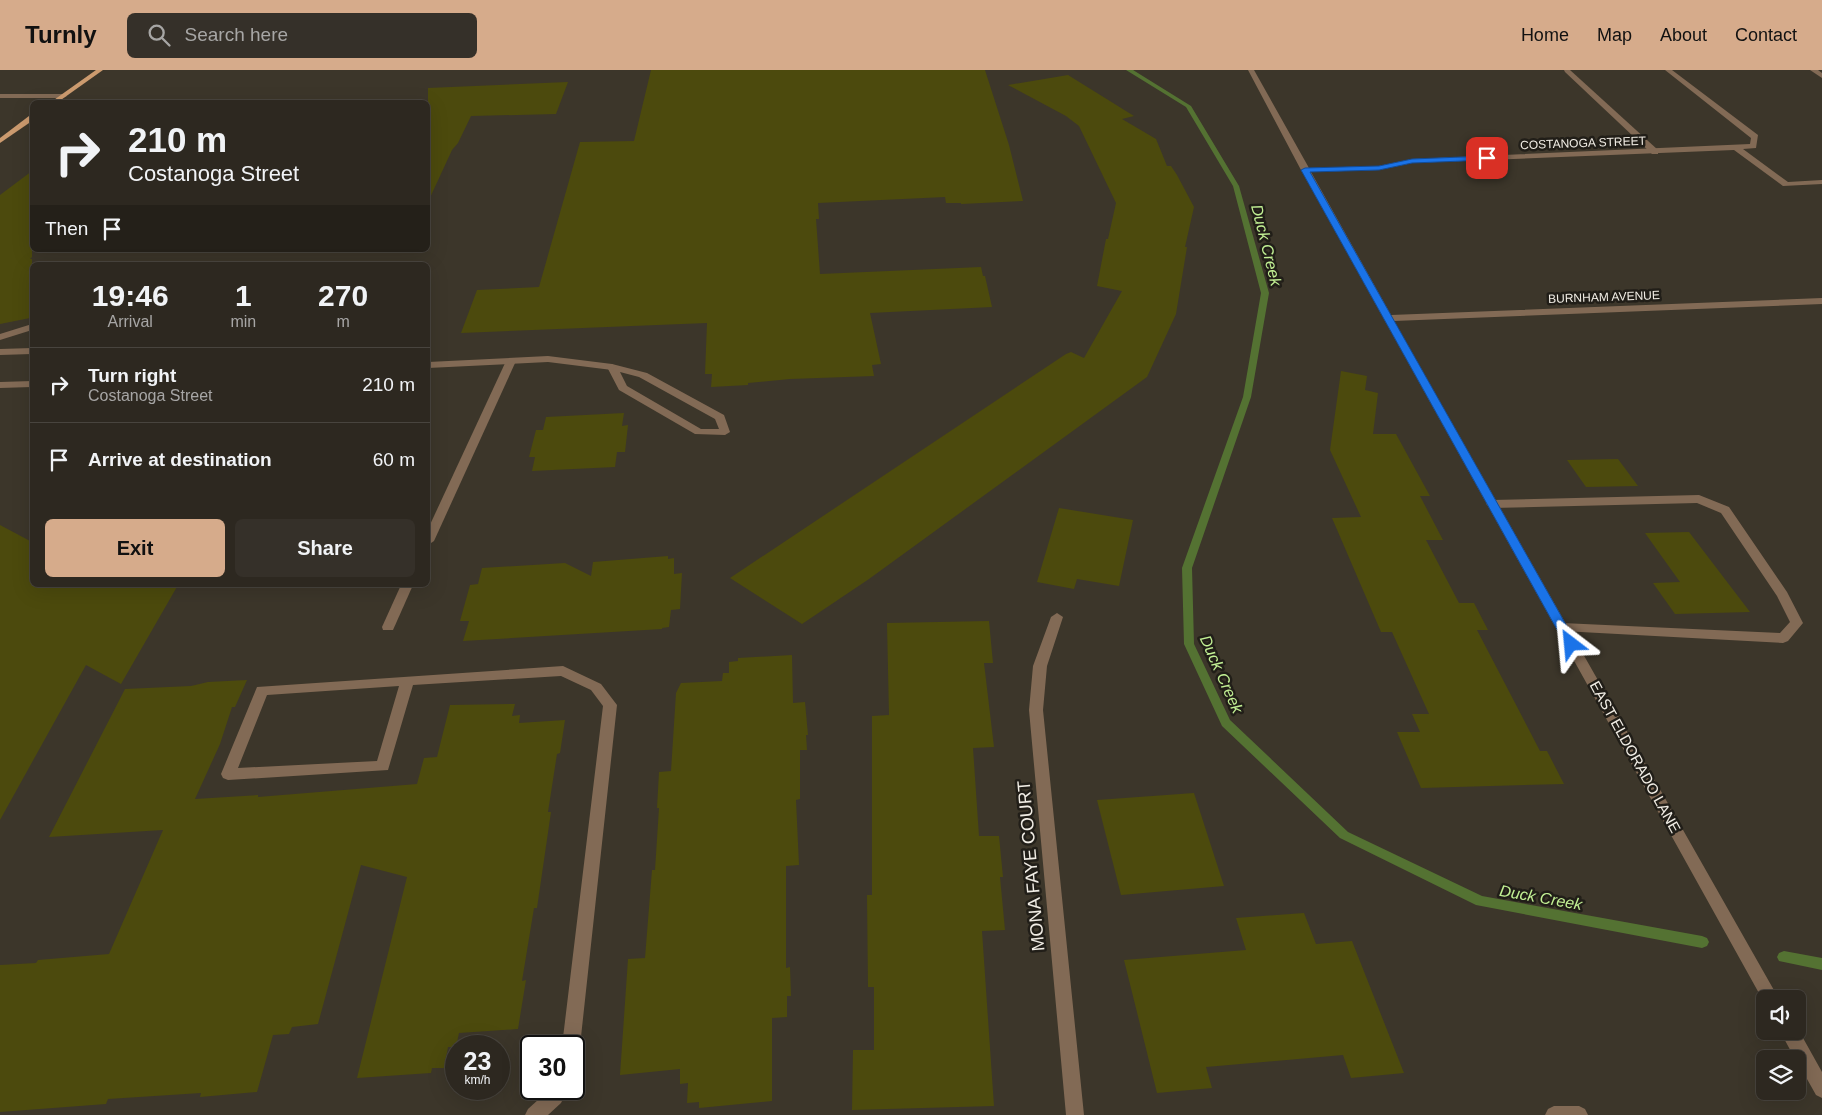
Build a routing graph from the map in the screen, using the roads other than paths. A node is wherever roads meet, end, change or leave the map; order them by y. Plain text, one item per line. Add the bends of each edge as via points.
1 (100, 70) edge
2 (1251, 70) edge
3 (1668, 70) edge
4 (1813, 70) edge
5 (1566, 71) edge
6 (1822, 76) edge
7 (0, 96) edge
8 (62, 96) junction
9 (57, 100) edge
10 (30, 119) edge
11 (0, 141) edge
12 (1736, 148) junction
13 (1655, 152) junction
14 (1305, 170) junction
15 (1822, 182) edge
16 (1822, 301) edge
17 (1388, 318) junction
18 (30, 328) edge
19 (0, 337) edge
20 (30, 351) edge
21 (0, 352) edge
22 (511, 361) junction
23 (430, 365) edge
24 (612, 367) junction
25 (30, 384) edge
26 (0, 385) edge
27 (1492, 504) junction
28 (430, 537) edge
29 (406, 587) edge
30 (1056, 617) dead end
31 (1562, 627) junction
32 (388, 628) dead end
33 (406, 681) junction
34 (1766, 990) edge
35 (571, 1035) edge
36 (1794, 1040) edge
37 (1822, 1090) edge
38 (552, 1100) edge
39 (534, 1115) edge
40 (1075, 1115) edge
41 (1554, 1115) edge
42 (1579, 1115) edge

1 - 8 main road
2 - 14 street, EAST ELDORADO LANE
3 - 12 street via 1755,137 1753,146
4 - 6 street
5 - 13 street
7 - 8 street
8 - 9 main road
10 - 11 main road
12 - 13 street, COSTANOGA STREET
12 - 15 street via 1786,184
13 - 14 street, COSTANOGA STREET via 1412,161 1379,168
14 - 17 street, EAST ELDORADO LANE
16 - 17 street, BURNHAM AVENUE
17 - 27 street, EAST ELDORADO LANE
18 - 19 street
20 - 21 street
22 - 23 street
22 - 24 street via 548,359
22 - 28 street
24 - 24 street via 623,388 699,432 726,432 720,417 643,375
25 - 26 street
27 - 31 street, EAST ELDORADO LANE
27 - 31 street via 1699,499 1725,510 1784,595 1798,623 1783,638
29 - 32 street
30 - 40 street, MONA FAYE COURT via 1040,666 1036,710
31 - 34 street, EAST ELDORADO LANE
33 - 33 street via 262,690 228,774 383,766
33 - 35 street via 563,671 596,687 610,705
36 - 37 street
38 - 39 street
41 - 42 street

